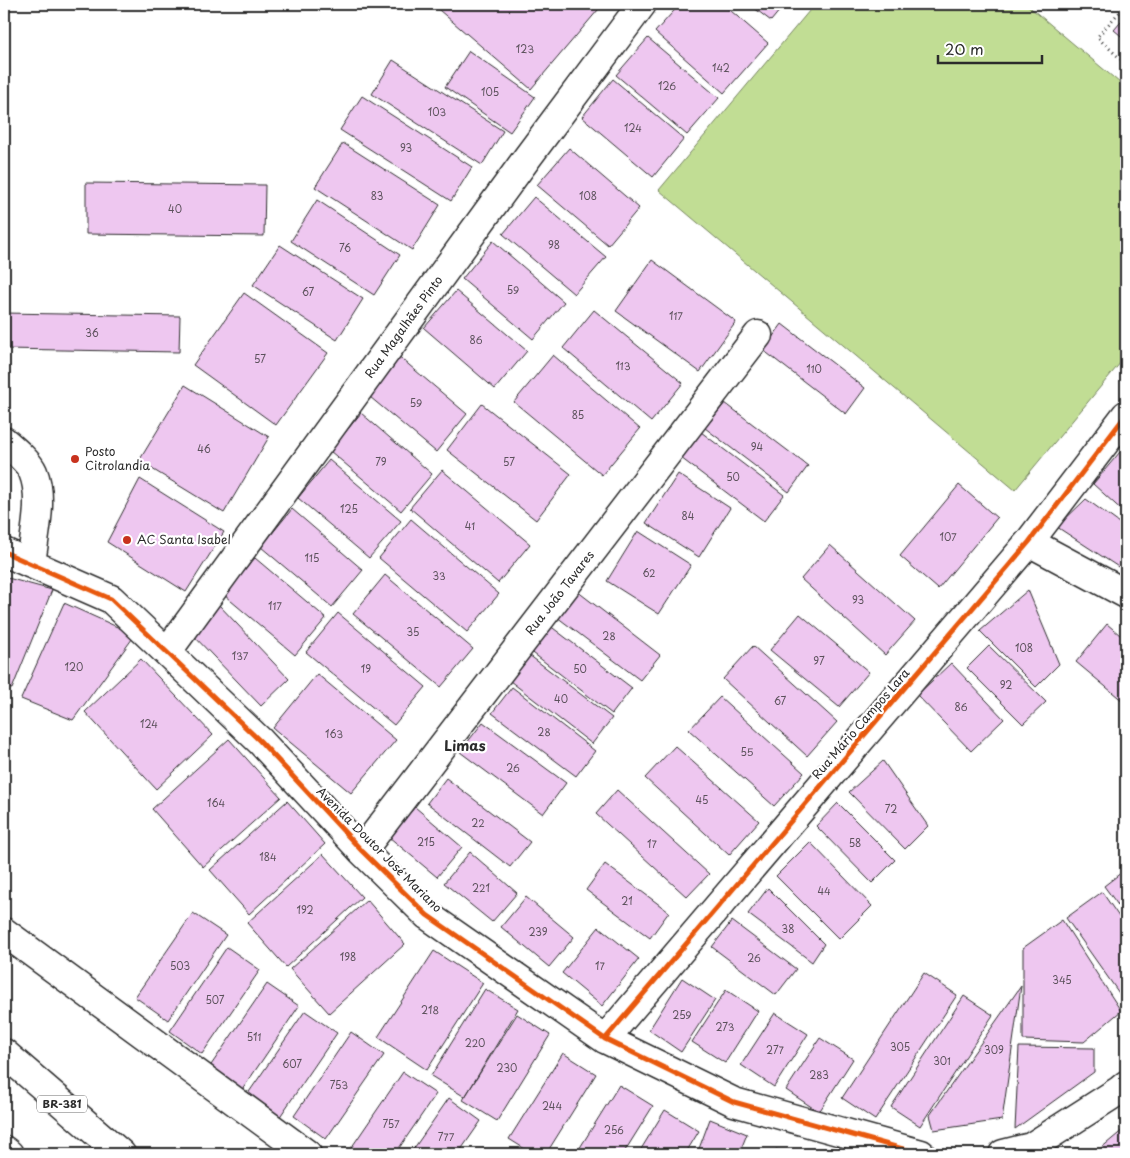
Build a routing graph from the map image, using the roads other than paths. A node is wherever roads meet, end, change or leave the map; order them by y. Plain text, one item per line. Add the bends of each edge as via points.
1 (642, 4) edge
2 (758, 335) dead end
3 (1126, 415) edge
4 (4, 441) edge
5 (1029, 542) junction
6 (4, 552) edge
7 (31, 564) junction
8 (1126, 594) edge
9 (167, 652) junction
10 (362, 851) junction
11 (4, 932) edge
12 (605, 1039) junction
13 (4, 1053) edge
14 (1126, 1085) edge
15 (1051, 1146) edge
16 (4, 1150) edge
17 (8, 1154) edge
18 (121, 1154) edge
19 (307, 1154) edge
20 (921, 1154) edge
21 (1003, 1154) edge

1 - 9 main road, Rua Magalhães Pinto
2 - 10 main road, Rua João Tavares
3 - 5 main road, Rua Mário Campos Lara
4 - 7 main road via 33,470 39,496
5 - 8 main road
5 - 12 main road, Rua Mário Campos Lara
6 - 7 main road, Avenida Doutor José Mariano
7 - 9 main road, Avenida Doutor José Mariano via 111,599
9 - 10 main road, Avenida Doutor José Mariano via 260,741
10 - 12 main road, Avenida Doutor José Mariano via 427,915
11 - 19 main road
12 - 20 main road, Avenida Doutor José Mariano via 734,1102
13 - 18 main road, BR-381
14 - 15 main road
15 - 21 main road
16 - 17 main road

